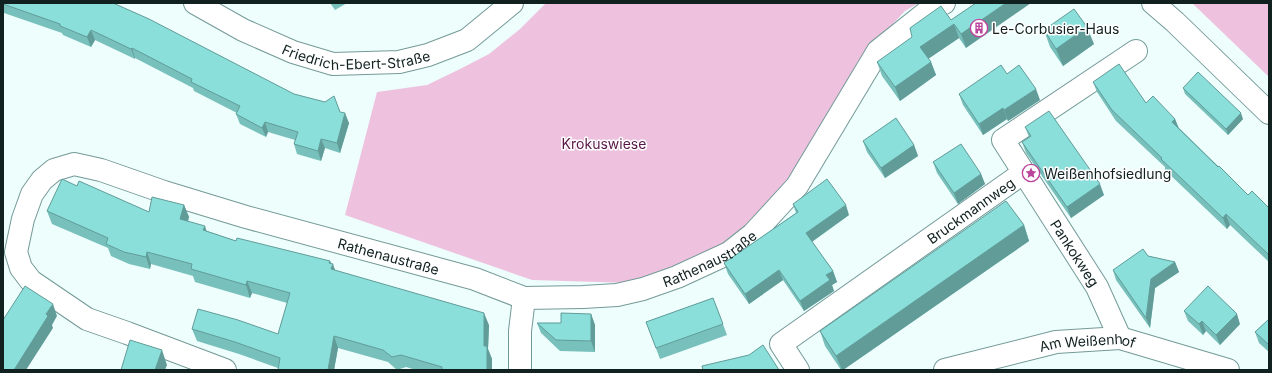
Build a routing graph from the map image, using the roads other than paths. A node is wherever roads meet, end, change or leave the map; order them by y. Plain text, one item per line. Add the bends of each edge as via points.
1 (195, 3) edge
2 (512, 3) edge
3 (944, 3) edge
4 (1153, 3) edge
5 (1136, 51) dead end
6 (1269, 113) edge
7 (1023, 173) junction
8 (524, 298) junction
9 (1120, 338) junction
10 (225, 370) edge
11 (520, 370) edge
12 (798, 370) edge
13 (945, 370) edge
14 (1228, 370) edge

1 - 2 street, Friedrich-Ebert-Straße via 243,30 293,52 333,64 398,62 428,55 466,40
3 - 8 street, Rathenaustraße via 932,8 878,51 797,186 753,234 729,253 677,277 618,295
4 - 6 street
5 - 7 street, Bruckmannweg via 1003,140
7 - 9 street, Pankokweg via 1097,287
7 - 12 street, Bruckmannweg via 781,344
8 - 10 street, Rathenaustraße via 475,279 246,217 101,170 74,164 54,170 42,180 32,194 23,219 16,252 21,268 31,281 87,319
8 - 11 street via 520,331
9 - 13 street, Am Weißenhof via 1056,342
9 - 14 street, Am Weißenhof

